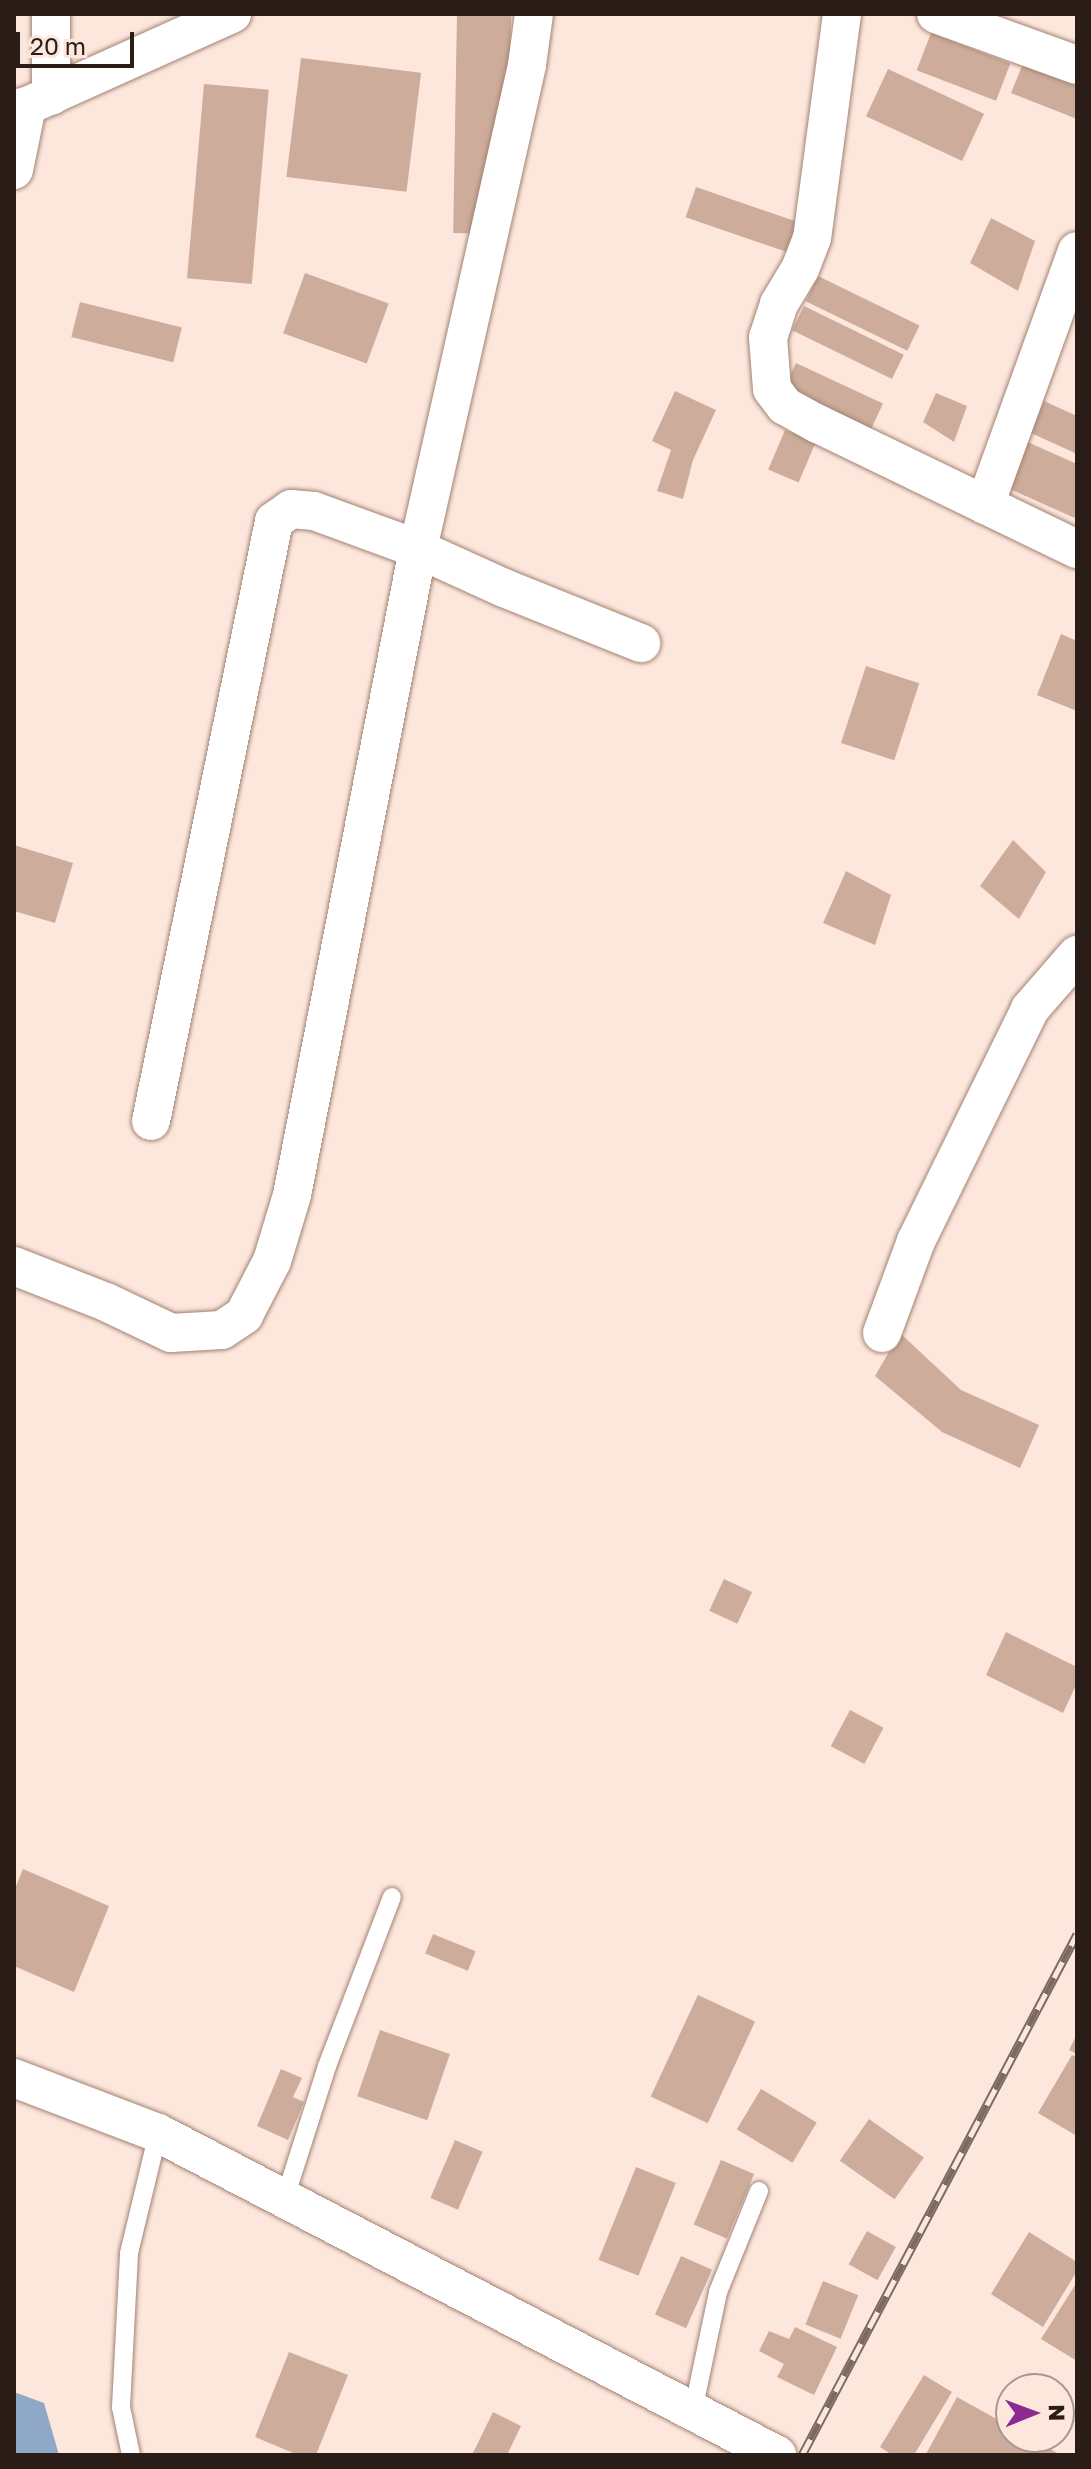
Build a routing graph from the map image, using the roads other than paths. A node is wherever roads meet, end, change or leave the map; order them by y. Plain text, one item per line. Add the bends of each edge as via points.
1 (51, 14) edge
2 (232, 14) edge
3 (534, 14) edge
4 (842, 14) edge
5 (936, 14) edge
6 (1077, 65) edge
7 (31, 104) edge
8 (14, 170) edge
9 (1077, 251) edge
10 (985, 505) junction
11 (418, 549) junction
12 (1077, 549) edge
13 (641, 643) dead end
14 (1077, 955) edge
15 (151, 1121) dead end
16 (14, 1266) edge
17 (882, 1333) dead end
18 (392, 1897) dead end
19 (14, 2078) edge
20 (158, 2133) junction
21 (759, 2191) dead end
22 (285, 2198) junction
23 (693, 2411) junction
24 (131, 2455) edge
25 (777, 2455) edge

1 - 7 street
2 - 7 street
3 - 11 street
4 - 10 street via 812,238 768,337 772,389 785,406 818,424
5 - 6 street
7 - 8 street
9 - 10 street
10 - 12 street
11 - 13 street
11 - 15 street via 314,511 291,509 274,521
11 - 16 street via 292,1195 272,1261 244,1315 222,1330 171,1333
14 - 17 street via 1030,1009 916,1241
18 - 22 lane via 327,2066
19 - 20 street
20 - 22 street
20 - 24 lane via 129,2253 121,2407
21 - 23 lane via 718,2292
22 - 23 street
23 - 25 street

